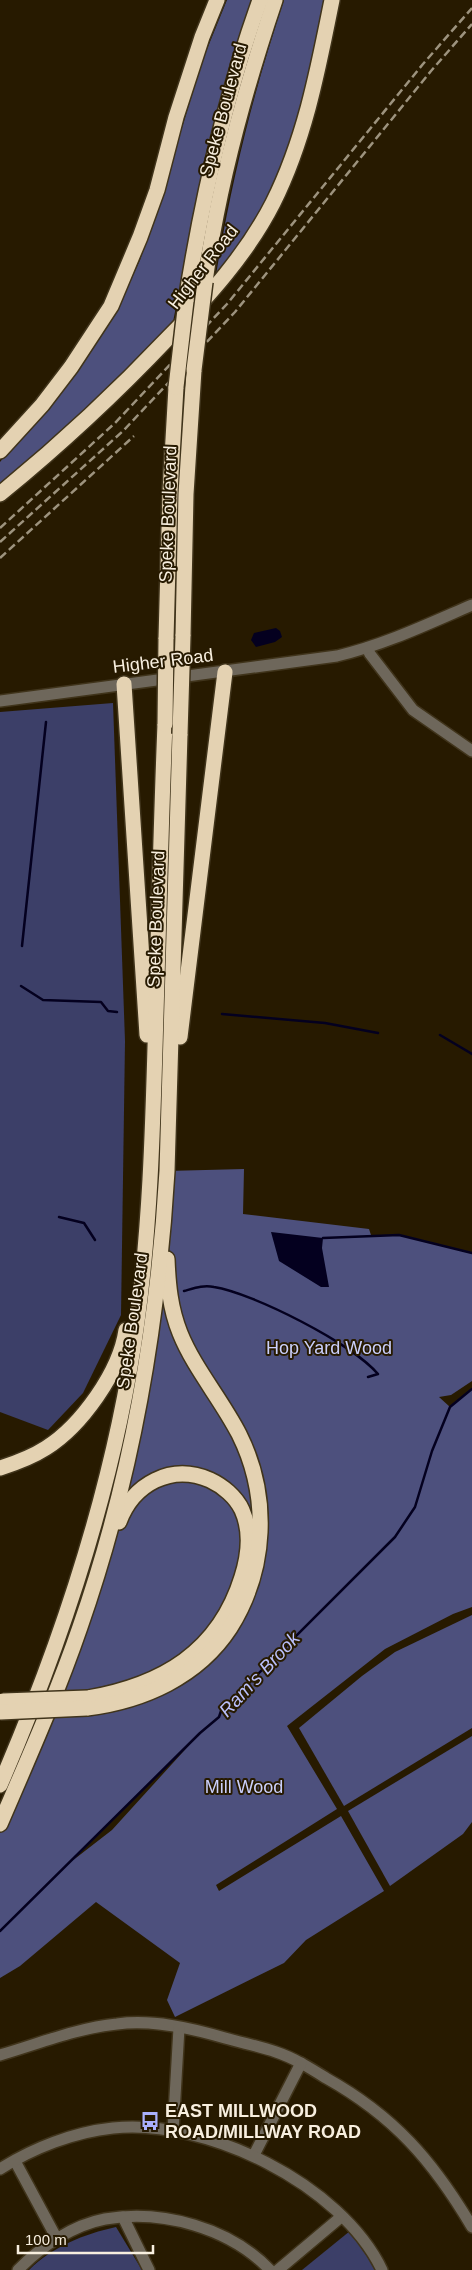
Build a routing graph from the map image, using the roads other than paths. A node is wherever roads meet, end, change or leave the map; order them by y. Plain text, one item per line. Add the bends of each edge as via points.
1 (217, 0) edge
2 (260, 0) edge
3 (275, 0) edge
4 (332, 0) edge
5 (0, 451) edge
6 (0, 494) edge
7 (472, 605) edge
8 (367, 648) junction
9 (225, 672) junction
10 (124, 684) junction
11 (0, 701) edge
12 (472, 751) edge
13 (154, 1111) junction
14 (169, 1127) junction
15 (151, 1176) junction
16 (164, 1217) junction
17 (0, 1468) edge
18 (56, 1692) junction
19 (87, 1703) junction
20 (1, 1705) edge
21 (0, 1785) edge
22 (0, 1824) edge
23 (179, 2028) junction
24 (0, 2055) edge
25 (301, 2063) junction
26 (173, 2131) junction
27 (254, 2155) junction
28 (15, 2161) junction
29 (0, 2169) edge
30 (123, 2216) junction
31 (341, 2217) junction
32 (472, 2227) edge
33 (57, 2239) junction
34 (18, 2270) edge
35 (149, 2270) edge
36 (270, 2270) edge
37 (278, 2270) edge
38 (382, 2270) edge

1 - 5 highway via 182,99 157,190 111,306 42,405
2 - 13 highway, Speke Boulevard, bridge via 215,146 195,240 176,387 170,492
3 - 14 highway, Speke Boulevard, bridge via 231,148 211,237 194,370 186,494
4 - 6 highway, Higher Road via 297,148 272,204 242,253 207,298 148,360 61,444
7 - 8 street, Higher Road
8 - 9 street, Higher Road via 337,656
8 - 12 street via 413,710
9 - 10 street, Higher Road
9 - 14 highway
10 - 11 street, Higher Road
10 - 13 highway
13 - 15 highway, Speke Boulevard
14 - 16 highway, Speke Boulevard
15 - 17 highway via 126,1336 110,1374 91,1403 64,1434 24,1460
15 - 21 highway, Speke Boulevard via 136,1326 103,1490 57,1646
16 - 18 highway, Speke Boulevard via 151,1334 121,1488 93,1586
16 - 19 highway via 169,1291 176,1321 196,1363 239,1434 254,1475 261,1522 258,1562 236,1619 198,1664 149,1694 112,1705
18 - 19 highway via 127,1504 146,1484 171,1474 188,1474 219,1484 242,1509 248,1538 245,1568 228,1611 202,1647 167,1673
18 - 22 highway, Speke Boulevard
19 - 20 highway, bridge
23 - 24 street via 148,2022 117,2024 92,2028
23 - 25 street via 268,2050
23 - 26 street
25 - 27 street
25 - 32 street via 353,2093 389,2120 431,2165
26 - 27 street
26 - 28 street via 140,2127 103,2129 38,2148
27 - 31 street via 309,2188
28 - 29 street
28 - 33 street
30 - 33 street via 103,2219
30 - 35 street
30 - 36 street via 185,2222 217,2233 257,2256
31 - 37 street
31 - 38 street via 356,2232
33 - 34 street

